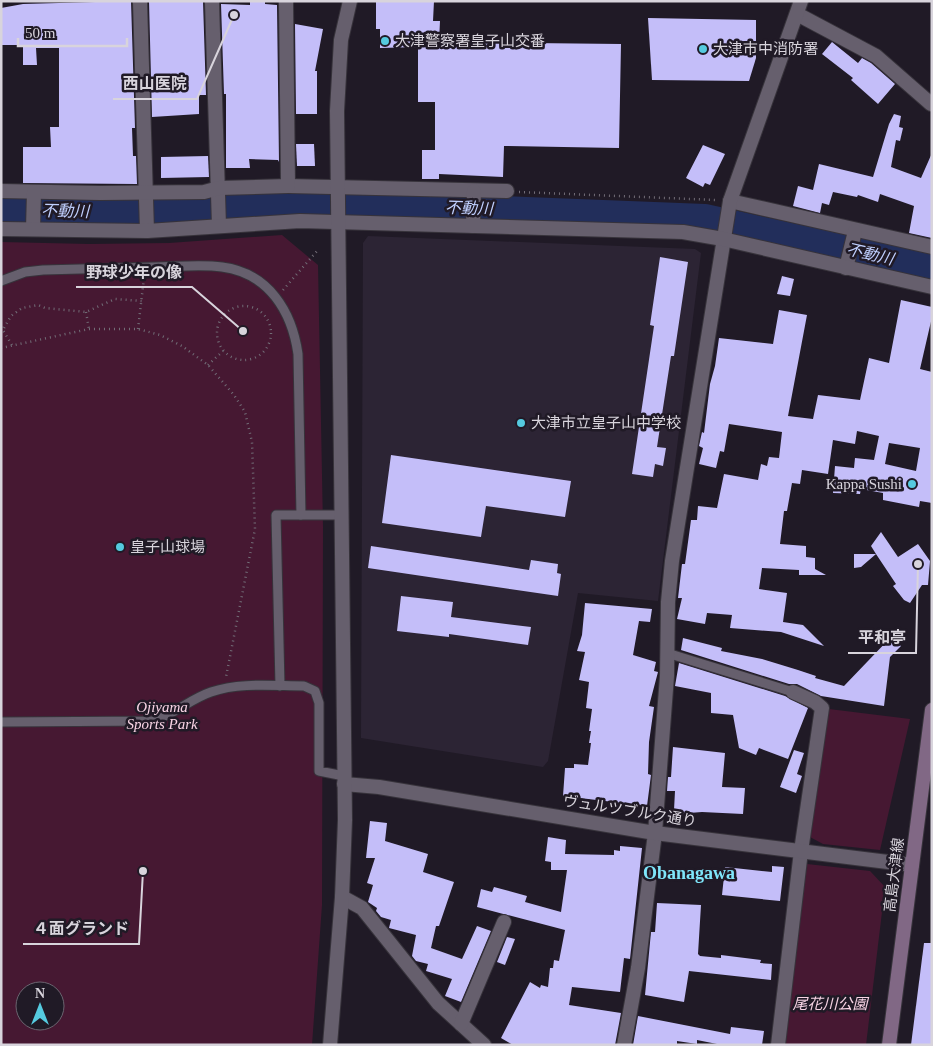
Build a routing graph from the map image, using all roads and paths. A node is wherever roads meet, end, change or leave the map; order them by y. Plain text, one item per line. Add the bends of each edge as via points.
1 (286, 1) edge
2 (350, 1) edge
3 (140, 2) edge
4 (212, 2) edge
5 (799, 8) edge
6 (930, 104) edge
7 (288, 186) junction
8 (337, 186) junction
9 (219, 189) junction
10 (1, 190) edge
11 (474, 191) junction
12 (507, 191) joint
13 (34, 193) junction
14 (144, 193) junction
15 (729, 204) junction
16 (337, 218) junction
17 (219, 226) junction
18 (473, 226) junction
19 (1, 228) edge
20 (33, 229) junction
21 (146, 230) junction
22 (854, 233) junction
23 (724, 236) junction
24 (932, 247) edge
25 (317, 252) dead end
26 (846, 265) junction
27 (144, 268) junction
28 (1, 281) edge
29 (932, 287) edge
30 (277, 297) junction
31 (142, 300) junction
32 (86, 312) junction
33 (263, 313) junction
34 (3, 327) edge
35 (89, 329) junction
36 (138, 329) junction
37 (12, 345) junction
38 (1, 348) edge
39 (223, 351) junction
40 (208, 365) junction
41 (301, 515) junction
42 (342, 515) junction
43 (667, 653) junction
44 (280, 686) junction
45 (224, 688) junction
46 (793, 692) joint
47 (932, 710) edge
48 (1, 722) edge
49 (344, 780) junction
50 (655, 833) junction
51 (801, 850) junction
52 (912, 865) junction
53 (342, 897) junction
54 (504, 922) dead end
55 (461, 1024) junction
56 (330, 1045) edge
57 (484, 1045) edge
58 (624, 1045) edge
59 (778, 1045) edge
60 (889, 1045) edge

1 - 7 street
2 - 8 street via 341,40
3 - 14 street
4 - 9 street
5 - 6 street via 876,56
5 - 15 street
7 - 8 street
7 - 9 street
8 - 11 street
8 - 16 street
9 - 14 street
9 - 17 street
10 - 13 street
11 - 12 street
11 - 18 street
12 - 15 path
13 - 14 street
13 - 20 street
14 - 21 street
15 - 22 street
15 - 23 street
16 - 17 street
16 - 18 street
16 - 42 street
17 - 21 street
18 - 23 street
19 - 20 street
20 - 21 street
22 - 24 street
22 - 26 street
23 - 26 street
23 - 43 street via 672,561
25 - 30 path
26 - 29 street
27 - 28 lane via 43,270 25,272
27 - 30 lane via 223,267 260,282
27 - 31 path
30 - 33 path
30 - 41 lane via 294,330 298,354
31 - 32 path via 115,299
31 - 36 path
32 - 34 path via 38,305 22,308
32 - 35 path
33 - 39 path via 248,306 232,308 220,319 216,336
33 - 39 path via 270,326 270,340 263,353 250,360 235,359
34 - 37 path
35 - 36 path
35 - 37 path
36 - 40 path via 182,346
37 - 38 path
39 - 40 path
40 - 45 path via 245,412 252,442 255,529
41 - 42 lane
41 - 44 lane via 276,515
42 - 49 street
43 - 46 lane
43 - 50 street
44 - 45 lane
44 - 49 lane via 304,686 315,691 320,703 319,771
45 - 48 lane via 197,698 167,717 152,721
46 - 51 street via 822,708
47 - 52 main road, 高島大津線
49 - 50 street, ヴュルツブルク通り
49 - 53 street
50 - 51 street, ヴュルツブルク通り
50 - 58 street via 638,968
51 - 52 street, ヴュルツブルク通り
51 - 59 street
52 - 60 main road, 高島大津線
53 - 55 street via 362,908 438,1003
53 - 56 street
54 - 55 street
55 - 57 street

